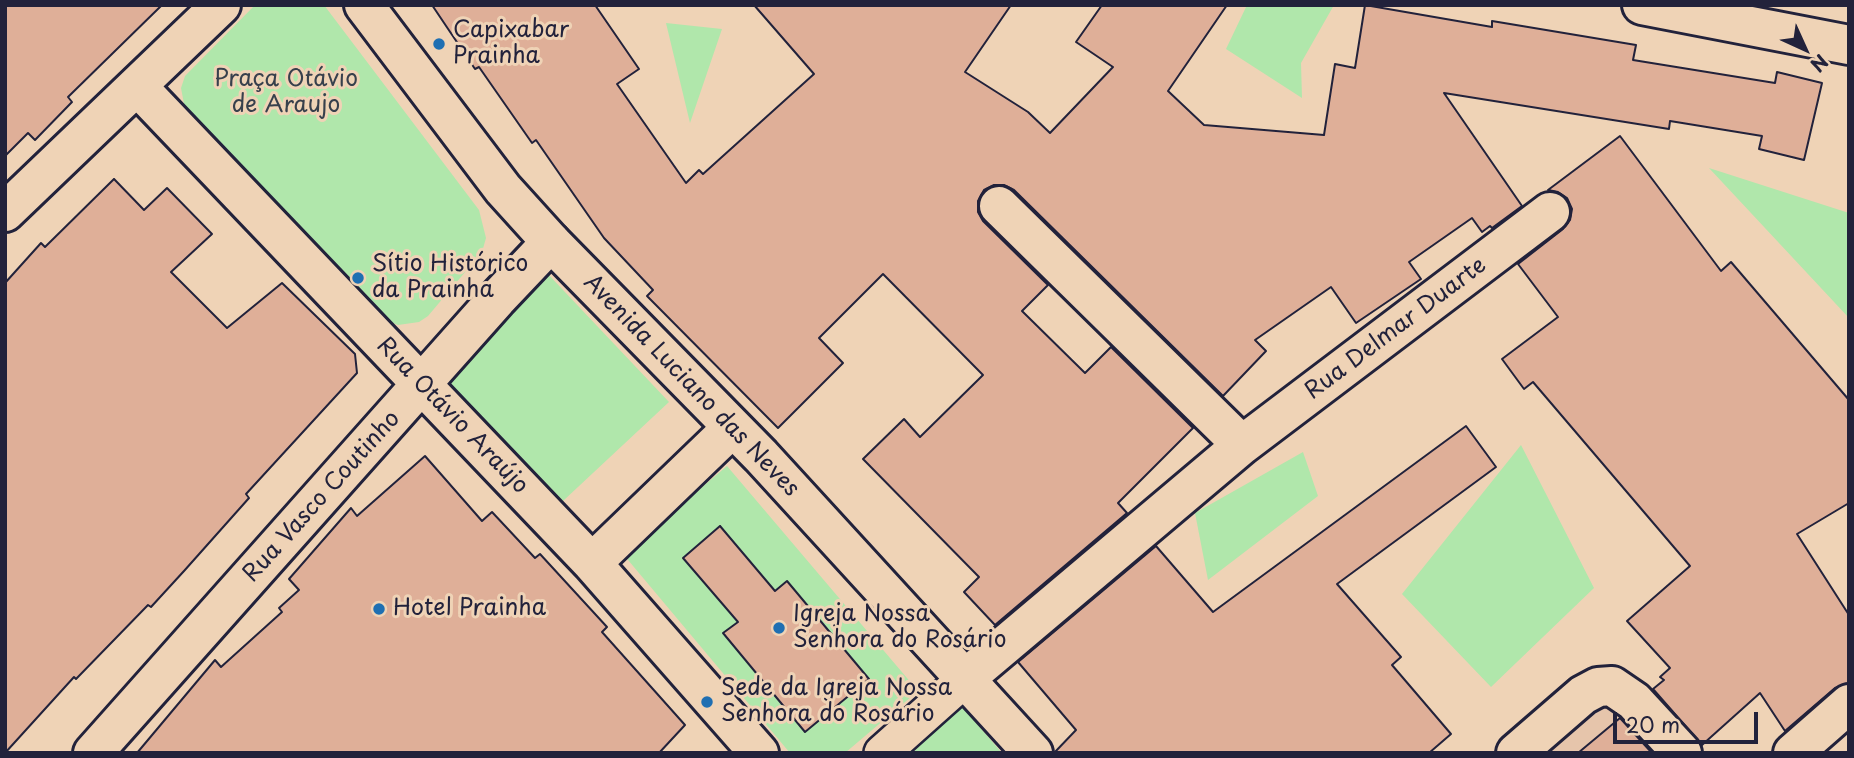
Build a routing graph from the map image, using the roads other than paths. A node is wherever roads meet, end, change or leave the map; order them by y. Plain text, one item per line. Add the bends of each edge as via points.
1 (221, 5) edge
2 (364, 5) edge
3 (1642, 5) edge
4 (1849, 45) edge
5 (137, 86) junction
6 (999, 206) dead end
7 (5, 212) edge
8 (1550, 212) dead end
9 (551, 242) junction
10 (421, 384) junction
11 (732, 428) junction
12 (1242, 445) junction
13 (592, 563) junction
14 (966, 678) junction
15 (1849, 704) edge
16 (747, 748) edge
17 (93, 753) edge
18 (882, 753) edge
19 (1033, 753) edge
20 (1516, 753) edge
21 (1682, 753) edge
22 (1793, 753) edge

1 - 5 street
2 - 9 street, Avenida Luciano das Neves via 464,140
3 - 4 street
5 - 7 street
5 - 10 street, Rua Otávio Araújo
6 - 12 street
8 - 12 street, Rua Delmar Duarte
9 - 10 street, Rua Vasco Coutinho
9 - 11 street, Avenida Luciano das Neves
10 - 13 street, Rua Otávio Araújo
10 - 17 street, Rua Vasco Coutinho
11 - 13 street
11 - 14 street, Avenida Luciano das Neves
12 - 14 street, Rua Delmar Duarte
13 - 16 street, Rua Otávio Araújo
14 - 18 street
14 - 19 street, Avenida Luciano das Neves
15 - 22 street
20 - 21 street via 1583,695 1612,686 1634,701

